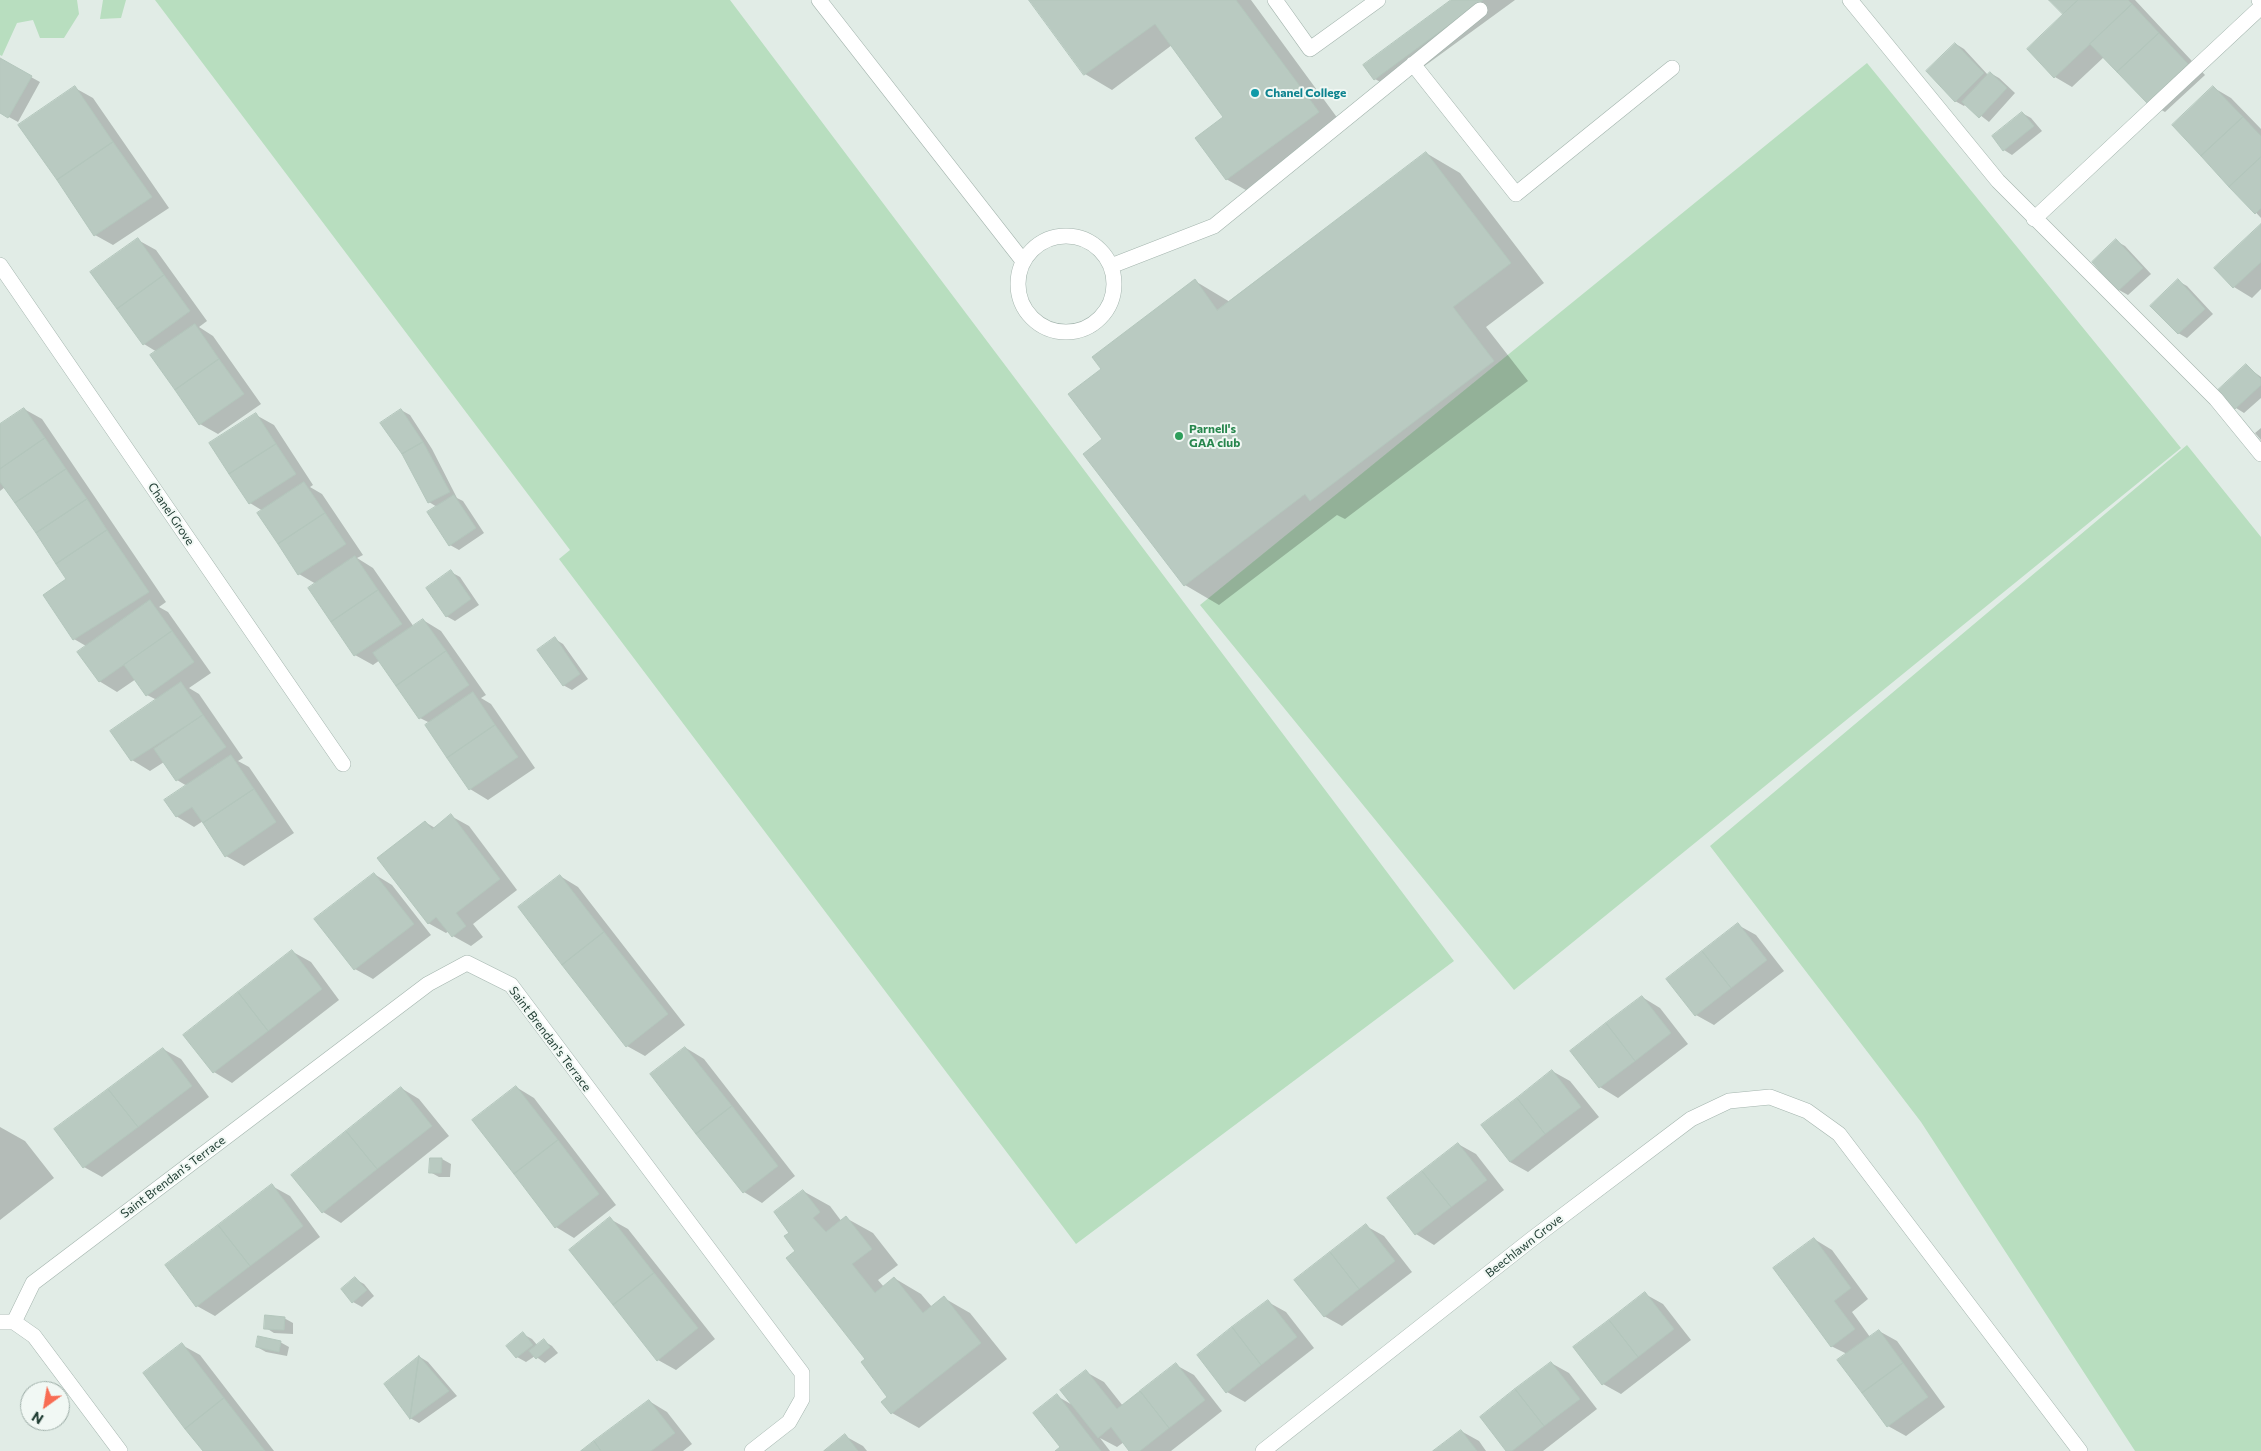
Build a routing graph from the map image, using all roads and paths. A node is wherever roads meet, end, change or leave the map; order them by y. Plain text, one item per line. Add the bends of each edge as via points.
1 (819, 0) edge
2 (1275, 0) edge
3 (1378, 0) edge
4 (1850, 0) edge
5 (2261, 7) edge
6 (1480, 10) dead end
7 (1413, 64) junction
8 (1672, 68) dead end
9 (2034, 219) junction
10 (1023, 261) junction
11 (0, 265) edge
12 (1111, 266) junction
13 (2261, 454) edge
14 (343, 764) dead end
15 (7, 1322) edge
16 (120, 1451) edge
17 (752, 1451) edge
18 (1263, 1451) edge
19 (2080, 1451) edge

1 - 10 street
2 - 3 street via 1310,49
4 - 9 street via 1998,181
5 - 9 street
6 - 7 street
7 - 8 street via 1516,194
7 - 12 street via 1214,226
9 - 13 street via 2216,399
10 - 12 street via 1046,239 1061,236 1091,242 1103,252
10 - 12 street via 1018,276 1023,308 1040,325 1063,332 1079,331 1094,324 1105,313 1112,298
11 - 14 street, Chanel Grove
15 - 16 street, Saint Brendan's Terrace via 34,1336
15 - 17 street, Saint Brendan's Terrace via 33,1282 428,984 467,963 511,985 802,1373 802,1399 789,1422
18 - 19 street, Beechlawn Grove via 1532,1239 1691,1119 1729,1101 1770,1097 1807,1112 1839,1134

